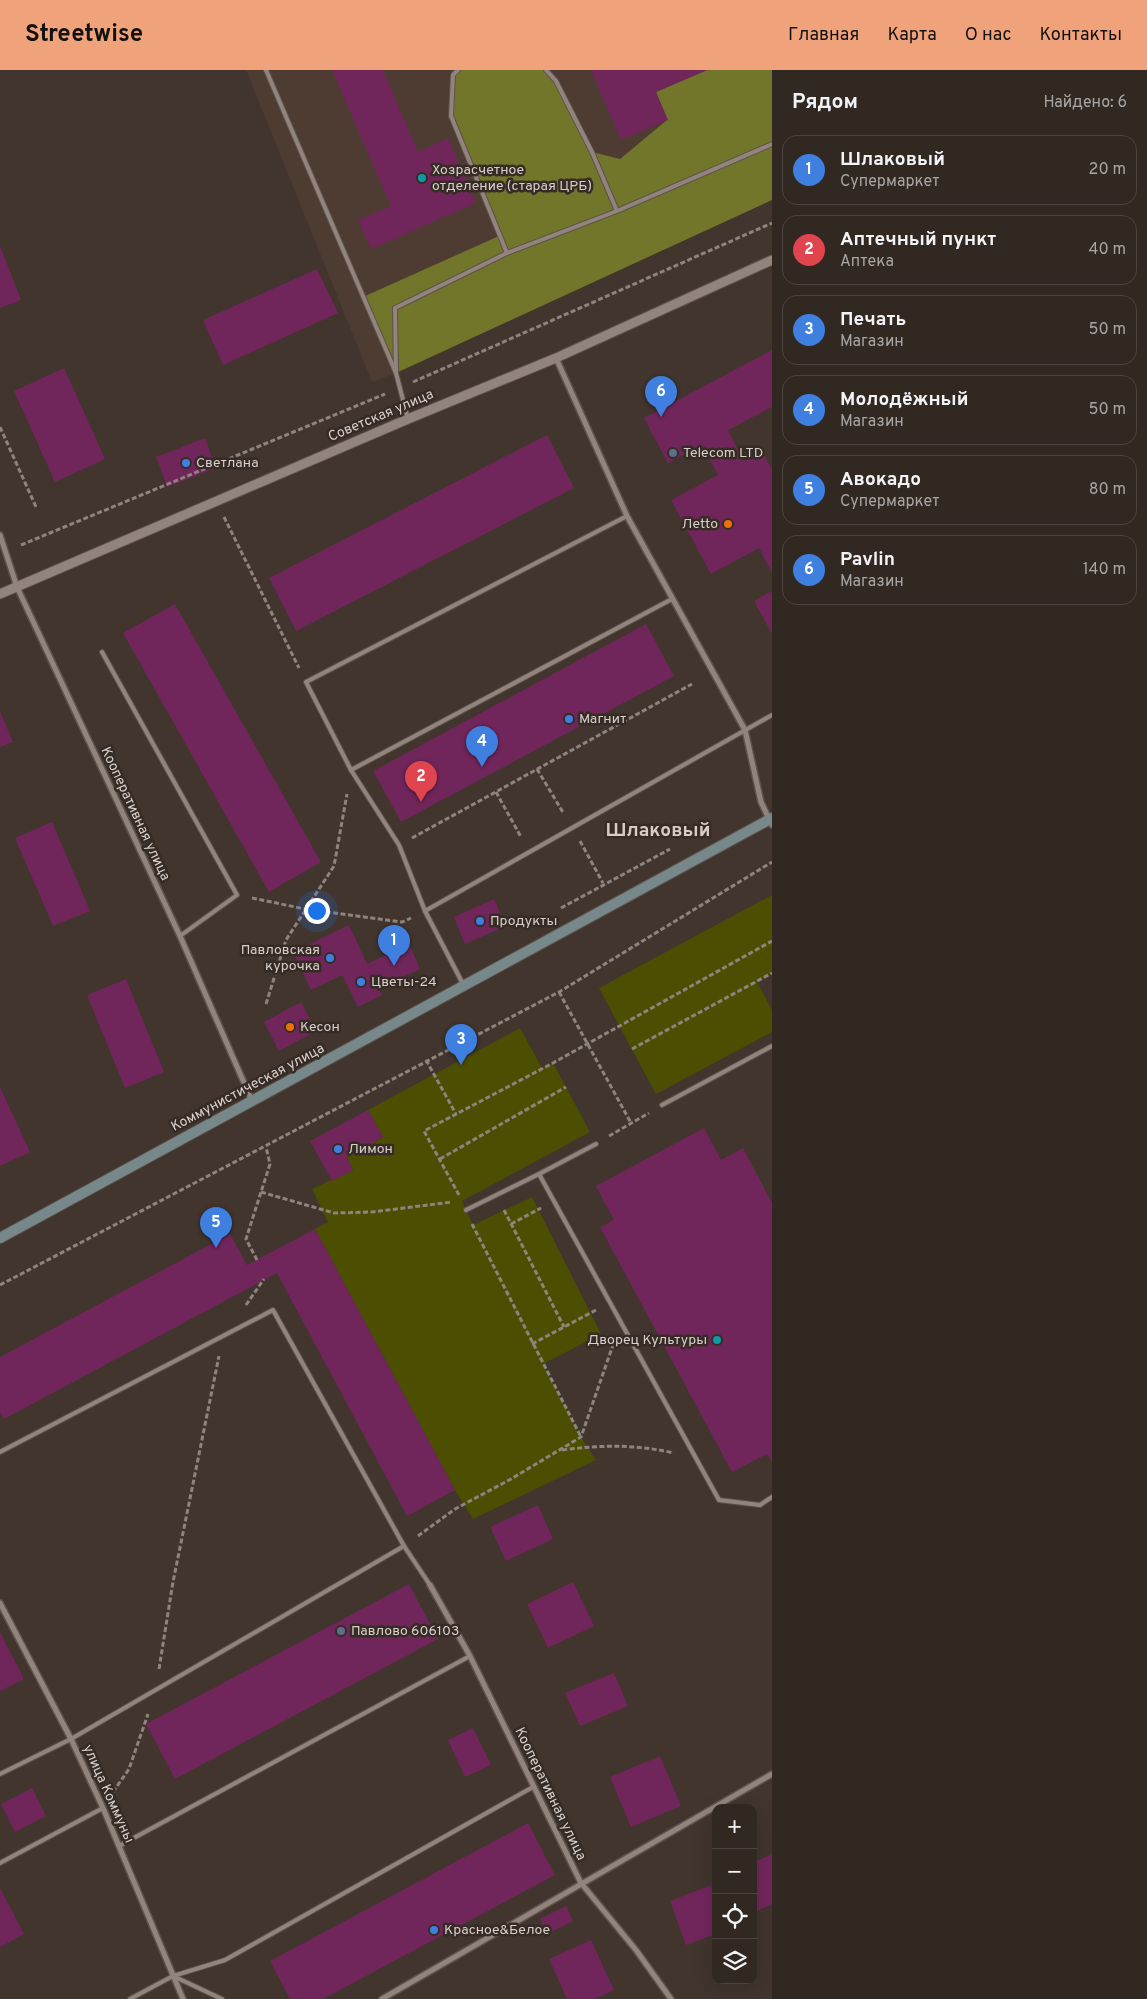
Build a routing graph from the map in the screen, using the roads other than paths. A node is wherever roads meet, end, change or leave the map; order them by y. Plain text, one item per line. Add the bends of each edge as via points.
1 (266, 70) edge
2 (458, 70) edge
3 (546, 70) edge
4 (772, 144) edge
5 (617, 211) junction
6 (507, 253) junction
7 (772, 260) edge
8 (556, 358) junction
9 (396, 373) junction
10 (408, 419) junction
11 (627, 516) junction
12 (0, 535) edge
13 (17, 587) junction
14 (0, 594) edge
15 (672, 599) junction
16 (102, 652) dead end
17 (772, 715) edge
18 (745, 730) junction
19 (351, 770) junction
20 (771, 821) edge
21 (425, 911) junction
22 (180, 936) junction
23 (464, 986) junction
24 (772, 1046) edge
25 (252, 1102) junction
26 (662, 1105) road end
27 (596, 1144) road end
28 (538, 1174) junction
29 (466, 1210) road end
30 (0, 1238) edge
31 (0, 1452) edge
32 (772, 1498) edge
33 (404, 1546) junction
34 (430, 1585) joint
35 (0, 1603) edge
36 (470, 1656) junction
37 (71, 1739) junction
38 (0, 1774) edge
39 (772, 1774) edge
40 (533, 1787) junction
41 (103, 1808) junction
42 (119, 1846) junction
43 (0, 1863) edge
44 (581, 1883) junction
45 (173, 1976) junction
46 (130, 1999) edge
47 (183, 1999) edge
48 (222, 1999) edge
49 (382, 1999) edge
50 (671, 1999) edge

1 - 9 lane
2 - 6 lane via 453,75 451,116
3 - 5 lane via 556,81 592,152
4 - 5 lane
5 - 6 lane
6 - 9 lane via 395,308
7 - 8 street, Советская улица
8 - 10 street, Советская улица
8 - 11 street
9 - 10 lane
10 - 13 street, Советская улица
11 - 15 street
11 - 19 lane via 306,682
12 - 13 street, Кооперативная улица
13 - 14 street, Советская улица
13 - 22 street, Кооперативная улица
15 - 18 street
15 - 19 lane
16 - 22 lane via 237,895
17 - 18 lane
18 - 20 street via 761,802
18 - 21 lane
19 - 21 lane via 399,845
20 - 23 main road, Коммунистическая улица
21 - 23 lane
22 - 25 street, Кооперативная улица
23 - 25 main road, Коммунистическая улица
24 - 26 lane
25 - 30 main road, Коммунистическая улица
27 - 28 lane
28 - 29 lane
28 - 32 lane via 719,1500 760,1505
31 - 33 lane via 273,1310
33 - 34 lane
33 - 37 lane
34 - 36 street, Кооперативная улица
35 - 37 street, улица Коммуны
36 - 40 street, Кооперативная улица
36 - 42 lane
37 - 38 lane
37 - 41 street, улица Коммуны
39 - 44 street
40 - 44 street, Кооперативная улица
40 - 45 lane via 225,1960
41 - 42 street, улица Коммуны
41 - 43 lane
42 - 45 street, улица Коммуны
44 - 49 street
44 - 50 street, Кооперативная улица
45 - 46 lane
45 - 47 street, улица Коммуны
45 - 48 lane

